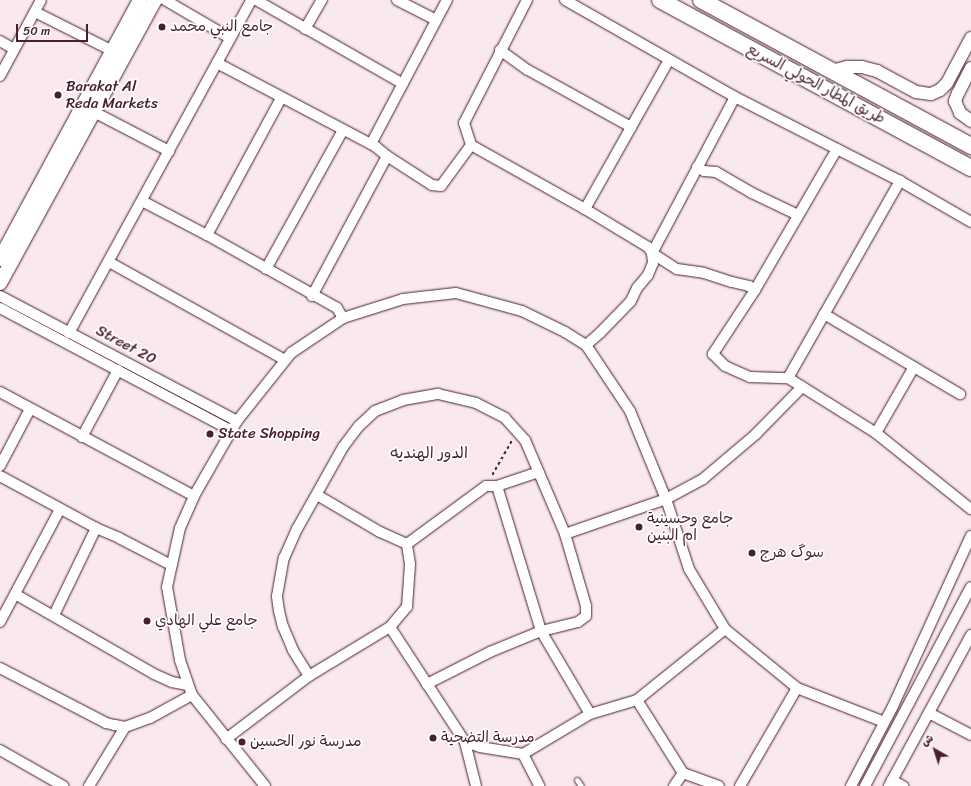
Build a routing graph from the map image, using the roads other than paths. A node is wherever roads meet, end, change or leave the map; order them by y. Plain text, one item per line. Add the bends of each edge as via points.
1 (41, 0) edge
2 (140, 0) edge
3 (155, 0) edge
4 (165, 0) edge
5 (251, 0) edge
6 (256, 0) edge
7 (322, 0) edge
8 (397, 0) edge
9 (447, 0) edge
10 (527, 0) edge
11 (565, 0) edge
12 (660, 0) edge
13 (701, 0) edge
14 (35, 12) junction
15 (436, 20) junction
16 (305, 29) junction
17 (230, 38) junction
18 (971, 38) edge
19 (0, 41) edge
20 (14, 49) junction
21 (500, 50) junction
22 (113, 51) junction
23 (669, 60) junction
24 (217, 63) junction
25 (971, 68) edge
26 (832, 71) junction
27 (0, 76) edge
28 (403, 84) junction
29 (735, 97) junction
30 (281, 98) junction
31 (94, 112) junction
32 (971, 121) edge
33 (631, 127) junction
34 (343, 130) junction
35 (371, 144) junction
36 (471, 145) junction
37 (971, 146) edge
38 (837, 150) junction
39 (169, 151) junction
40 (387, 156) junction
41 (696, 167) junction
42 (971, 168) edge
43 (900, 181) junction
44 (142, 201) junction
45 (585, 209) junction
46 (798, 215) junction
47 (971, 222) edge
48 (207, 235) junction
49 (5, 239) edge
50 (652, 253) junction
51 (0, 259) edge
52 (109, 262) junction
53 (266, 269) junction
54 (0, 284) edge
55 (755, 290) junction
56 (0, 296) edge
57 (312, 296) junction
58 (0, 308) edge
59 (824, 314) junction
60 (343, 318) junction
61 (69, 332) junction
62 (586, 345) junction
63 (285, 360) junction
64 (914, 367) junction
65 (118, 370) junction
66 (788, 378) junction
67 (802, 387) junction
68 (0, 392) edge
69 (960, 394) dead end
70 (30, 410) junction
71 (237, 421) junction
72 (232, 430) junction
73 (876, 433) junction
74 (82, 437) junction
75 (0, 466) edge
76 (539, 472) junction
77 (0, 476) edge
78 (497, 486) junction
79 (317, 495) junction
80 (194, 496) junction
81 (666, 499) junction
82 (60, 509) junction
83 (971, 509) edge
84 (96, 528) junction
85 (565, 534) junction
86 (971, 536) edge
87 (407, 544) junction
88 (171, 565) junction
89 (971, 586) edge
90 (15, 594) junction
91 (54, 615) junction
92 (0, 622) edge
93 (390, 627) junction
94 (725, 629) junction
95 (541, 631) junction
96 (971, 635) edge
97 (968, 648) edge
98 (0, 668) edge
99 (309, 676) junction
100 (427, 684) junction
101 (188, 685) junction
102 (797, 688) junction
103 (192, 695) junction
104 (637, 700) junction
105 (893, 706) junction
106 (904, 711) junction
107 (929, 713) junction
108 (590, 714) junction
109 (884, 722) junction
110 (125, 727) junction
111 (971, 735) edge
112 (226, 738) junction
113 (465, 742) junction
114 (0, 750) edge
115 (523, 754) junction
116 (683, 773) junction
117 (577, 780) dead end
118 (891, 783) edge
119 (63, 786) edge
120 (89, 786) edge
121 (265, 786) edge
122 (476, 786) edge
123 (539, 786) edge
124 (581, 786) edge
125 (674, 786) edge
126 (719, 786) edge
127 (740, 786) edge
128 (851, 786) edge
129 (864, 786) edge
130 (903, 786) edge

1 - 14 street
2 - 22 main road
3 - 31 main road
4 - 17 street
5 - 17 street
6 - 16 street
7 - 16 street
8 - 15 street
9 - 15 street
10 - 21 street
11 - 23 street
12 - 42 highway, طريق المطار الحولي السريع
13 - 26 highway, طريق المطار الحولي السريع
14 - 20 street
14 - 22 street
15 - 28 street
16 - 28 street
17 - 24 street
18 - 26 street via 947,83 931,94 916,92 877,71 862,67 846,67
19 - 20 street
20 - 27 street
21 - 33 street via 528,70
21 - 36 street via 464,122
22 - 49 main road
23 - 29 street
23 - 33 street
24 - 30 street
24 - 39 street
25 - 32 street via 955,101 960,113
26 - 37 highway, طريق المطار الحولي السريع
28 - 35 street
29 - 38 street
29 - 41 street
30 - 34 street
30 - 48 street
31 - 39 street
31 - 54 main road
33 - 45 street
34 - 35 street
34 - 53 street
35 - 40 street
36 - 40 street via 441,186 432,185
36 - 45 street
38 - 43 street
38 - 46 street
39 - 44 street
40 - 57 street
41 - 46 street via 716,172
41 - 50 street
43 - 47 street
43 - 59 street
44 - 48 street
44 - 52 street
45 - 50 street via 648,247
46 - 55 street
48 - 53 street
49 - 51 main road
50 - 55 street via 677,269 704,272
50 - 62 street via 653,263 648,275 637,288 631,301
52 - 61 street
52 - 63 street
53 - 57 street
55 - 66 street via 713,354 725,366 750,378
56 - 61 street, Street 20
57 - 60 street via 337,308
58 - 65 street, Street 20
59 - 64 street
59 - 66 street
60 - 62 street via 403,299 456,294 522,311
60 - 63 street via 291,353
61 - 71 street, Street 20
62 - 81 street via 630,411
63 - 71 street
64 - 69 street
64 - 73 street
65 - 72 street, Street 20
65 - 74 street
66 - 67 street
67 - 73 street
67 - 81 street via 756,434 703,479
68 - 70 street
70 - 74 street
70 - 75 street
71 - 72 street
72 - 80 street
73 - 83 street
74 - 80 street
76 - 78 street
76 - 79 street via 525,440 505,418 476,403 438,394 403,400 375,411 343,447
76 - 85 street
77 - 82 street
78 - 87 street via 486,486
78 - 95 street
79 - 87 street via 380,532
79 - 99 street via 284,558 277,596 283,627
80 - 88 street via 180,528
81 - 85 street
81 - 94 street via 688,569
82 - 84 street
82 - 90 street
84 - 88 street
84 - 91 street
85 - 95 street via 586,606 586,616 578,622
86 - 105 street
87 - 93 street via 410,564 407,607
88 - 101 street via 167,587 180,660
89 - 106 street
90 - 91 street
90 - 92 street
91 - 101 street via 166,680
93 - 99 street
93 - 100 street
94 - 102 street
94 - 104 street
95 - 100 street via 490,652
95 - 108 street
96 - 97 street
97 - 107 street
98 - 110 street via 106,723
99 - 112 street
100 - 113 street
101 - 103 street
102 - 109 street
102 - 127 street
103 - 110 street via 150,718
103 - 112 street
104 - 108 street
104 - 116 street
105 - 106 street
105 - 109 street
106 - 129 street
107 - 111 street
107 - 118 street
108 - 115 street
109 - 128 street
110 - 120 street
112 - 121 street
113 - 115 street
113 - 122 street
114 - 119 street
115 - 123 street
116 - 125 street
116 - 126 street
117 - 124 lane
118 - 130 street

